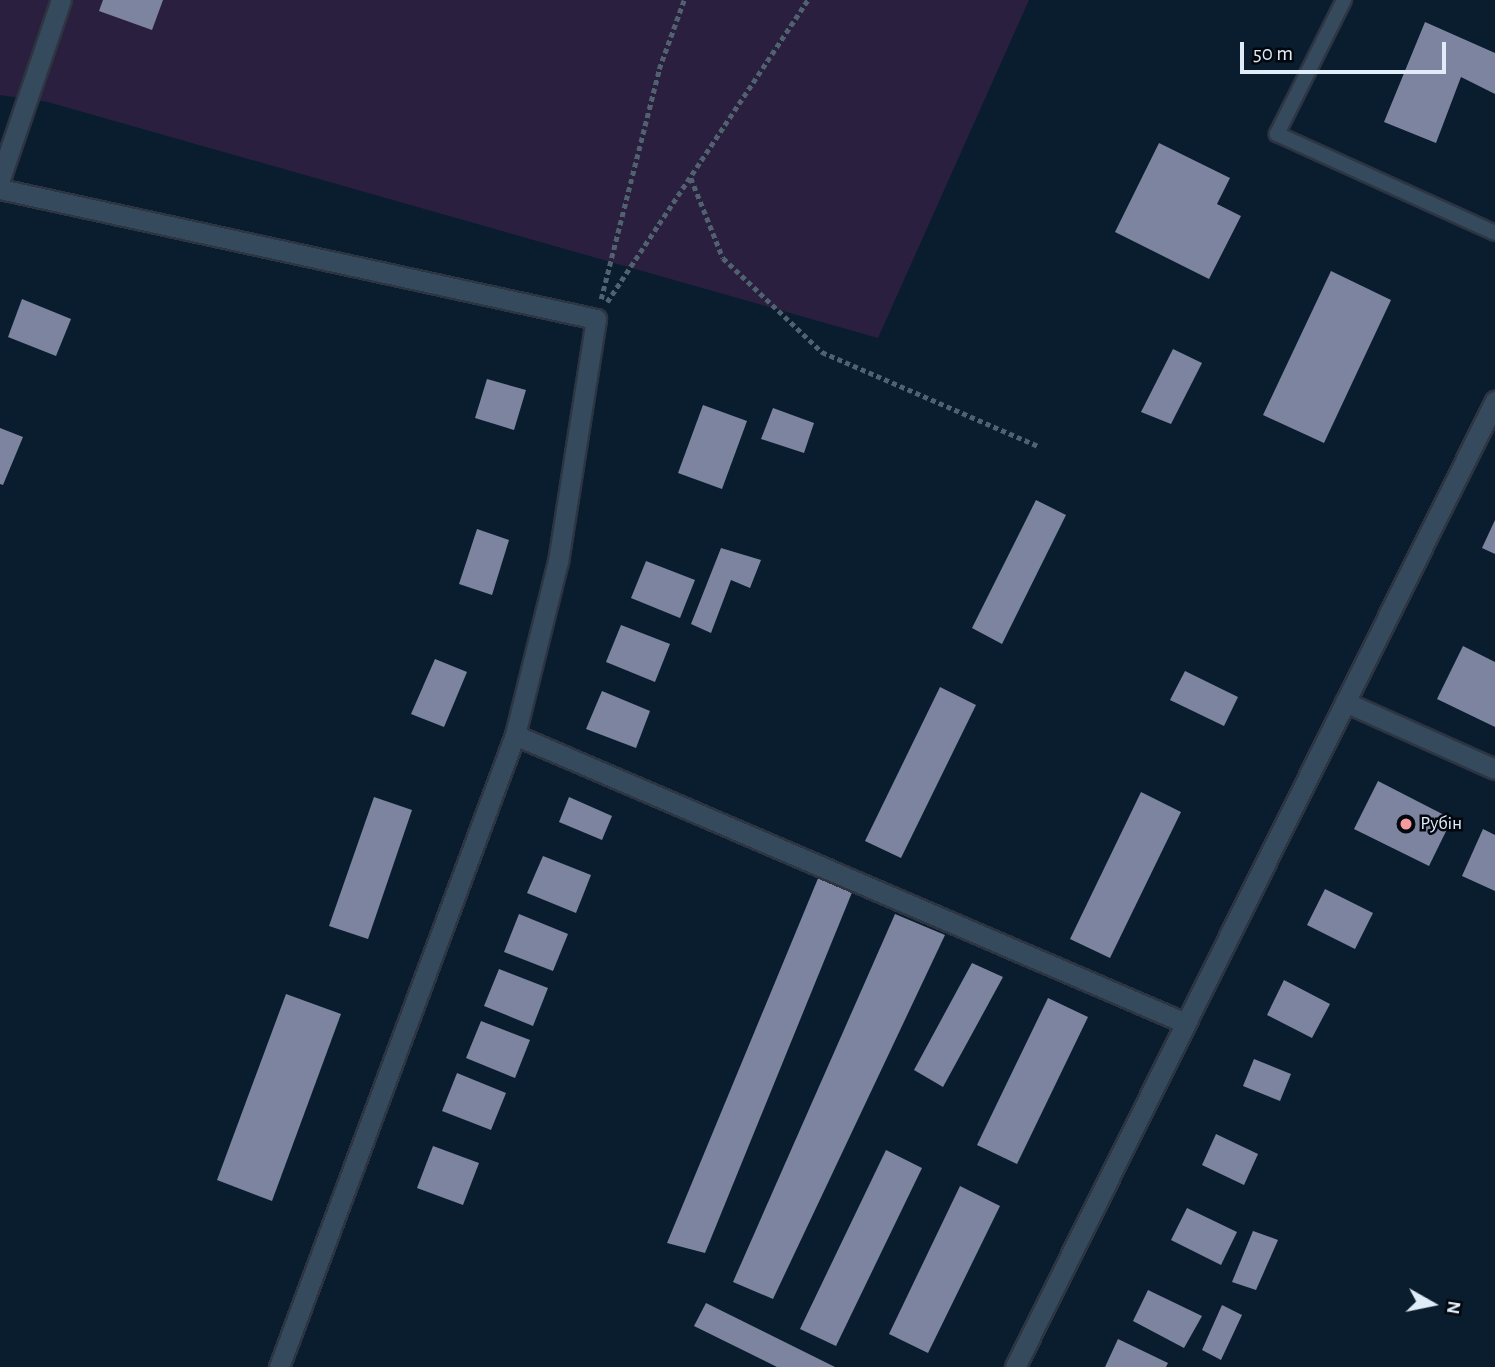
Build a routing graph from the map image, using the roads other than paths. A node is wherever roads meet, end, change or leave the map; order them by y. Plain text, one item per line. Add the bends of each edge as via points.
1 (61, 0) edge
2 (1344, 0) edge
3 (0, 179) edge
4 (0, 189) edge
5 (1495, 233) edge
6 (1495, 401) edge
7 (1345, 702) junction
8 (515, 735) junction
9 (1495, 769) edge
10 (1183, 1022) junction
11 (279, 1367) edge
12 (1015, 1367) edge

1 - 3 street
2 - 5 lane via 1277,134
4 - 8 street via 596,319 558,561
6 - 7 street
7 - 9 street
7 - 10 street
8 - 10 street
8 - 11 street
10 - 12 street

